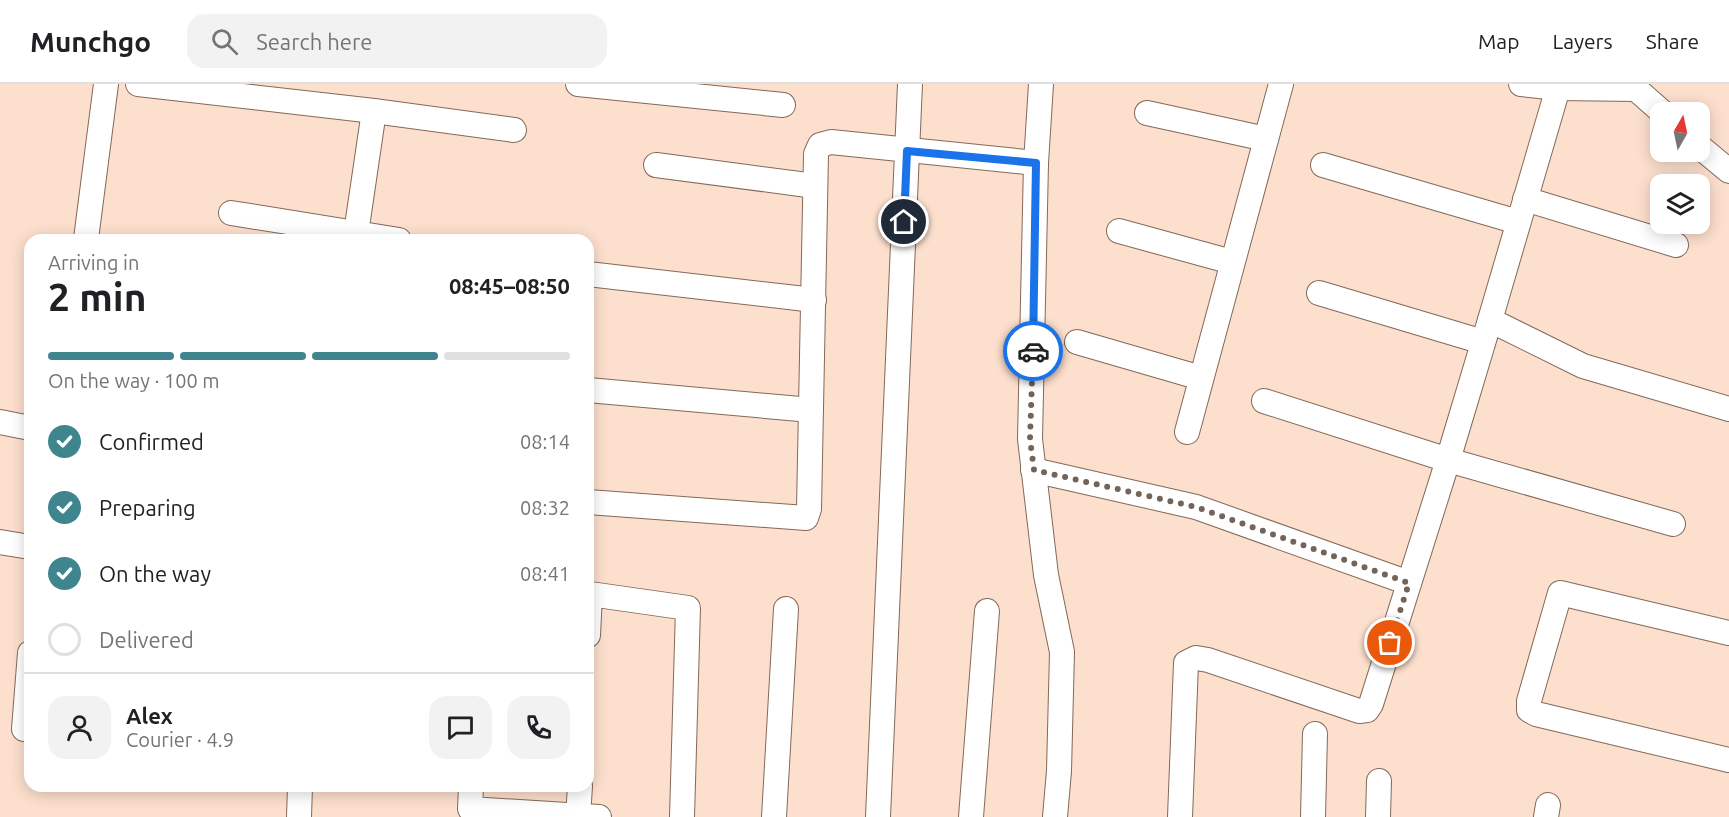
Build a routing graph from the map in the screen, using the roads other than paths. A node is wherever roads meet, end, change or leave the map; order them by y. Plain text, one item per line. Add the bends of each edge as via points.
1 (106, 84) edge
2 (138, 84) edge
3 (578, 84) edge
4 (910, 84) edge
5 (1041, 84) edge
6 (1281, 84) edge
7 (1521, 84) edge
8 (1525, 84) edge
9 (1636, 86) edge
10 (1558, 88) junction
11 (717, 91) edge
12 (1652, 102) edge
13 (783, 105) dead end
14 (374, 111) junction
15 (1147, 112) dead end
16 (514, 130) dead end
17 (1266, 139) junction
18 (907, 151) junction
19 (1710, 155) edge
20 (1036, 163) junction
21 (656, 165) dead end
22 (1323, 165) dead end
23 (1729, 171) edge
24 (815, 186) junction
25 (1525, 199) junction
26 (231, 213) dead end
27 (1518, 222) junction
28 (1119, 231) dead end
29 (87, 234) edge
30 (340, 234) edge
31 (356, 234) edge
32 (1676, 245) dead end
33 (1232, 262) junction
34 (594, 275) edge
35 (1319, 293) dead end
36 (813, 300) junction
37 (1486, 331) junction
38 (1077, 342) dead end
39 (1202, 378) junction
40 (594, 391) edge
41 (1264, 401) dead end
42 (1729, 409) edge
43 (811, 410) junction
44 (0, 422) edge
45 (24, 427) edge
46 (1187, 432) dead end
47 (1448, 460) junction
48 (1034, 470) junction
49 (594, 502) edge
50 (1672, 524) dead end
51 (0, 542) edge
52 (24, 546) edge
53 (1409, 583) junction
54 (594, 595) edge
55 (786, 609) dead end
56 (987, 611) dead end
57 (1729, 633) edge
58 (1316, 734) dead end
59 (1729, 760) edge
60 (1378, 781) dead end
61 (300, 792) edge
62 (581, 792) edge
63 (470, 804) edge
64 (299, 817) edge
65 (585, 817) edge
66 (682, 817) edge
67 (774, 817) edge
68 (878, 817) edge
69 (971, 817) edge
70 (1054, 817) edge
71 (1180, 817) edge
72 (1313, 817) edge
73 (1378, 817) edge

1 - 29 street
2 - 14 street
3 - 11 street
4 - 18 street
5 - 20 street
6 - 17 street
7 - 8 street
8 - 10 street
9 - 10 street
9 - 12 street
10 - 25 street
11 - 13 street
14 - 16 street
14 - 31 street
15 - 17 street
17 - 33 street
18 - 20 street
18 - 24 street via 831,142 819,145
18 - 68 street
19 - 23 street
20 - 48 street via 1030,439
21 - 24 street
22 - 27 street
24 - 36 street
25 - 27 street
25 - 32 street
26 - 30 street
27 - 37 street
28 - 33 street
33 - 39 street
34 - 36 street
35 - 37 street
36 - 43 street
37 - 42 street via 1583,366
37 - 47 street
38 - 39 street
39 - 46 street
40 - 43 street
41 - 47 street
43 - 49 street via 806,518
44 - 45 street
47 - 50 street
47 - 53 street
48 - 53 street via 1196,507
48 - 70 street via 1046,575 1062,652
51 - 52 street
53 - 71 street via 1367,710 1359,711 1208,660 1196,658 1186,663
54 - 66 street via 688,608
55 - 67 street
56 - 69 street
57 - 59 street via 1560,593 1529,701 1529,710 1536,714
58 - 72 street
60 - 73 street
61 - 64 street
62 - 65 street
63 - 65 street

